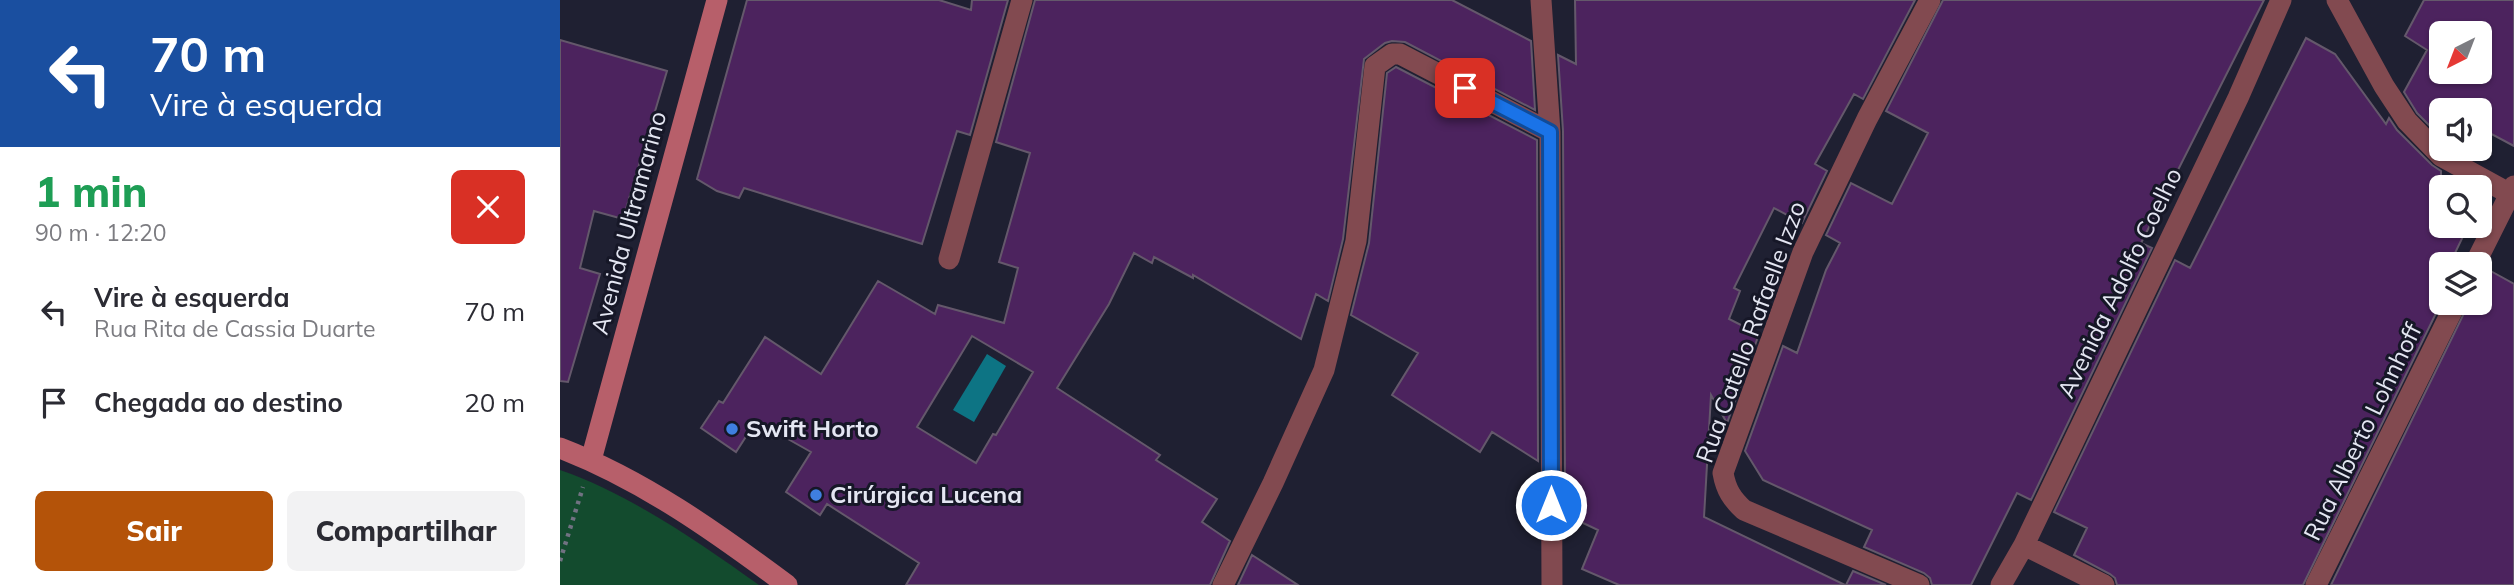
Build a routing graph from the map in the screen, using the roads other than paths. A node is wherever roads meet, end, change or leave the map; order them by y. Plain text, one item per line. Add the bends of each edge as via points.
1 (717, 0) edge
2 (1022, 0) edge
3 (1541, 0) edge
4 (1930, 0) edge
5 (2281, 0) edge
6 (2337, 0) edge
7 (1550, 132) junction
8 (2513, 192) edge
9 (2481, 252) edge
10 (949, 259) dead end
11 (2450, 315) edge
12 (560, 447) edge
13 (591, 460) junction
14 (2024, 545) junction
15 (787, 585) edge
16 (1223, 585) edge
17 (1552, 585) edge
18 (1919, 585) edge
19 (2001, 585) edge
20 (2104, 585) edge
21 (2316, 585) edge

1 - 13 street, Avenida Ultramarino
2 - 10 street
3 - 7 street
4 - 18 street, Rua Catello Rafaelle Izzo via 1803,251 1723,473 1731,499 1744,510
5 - 14 street, Avenida Adolfo Coelho
6 - 8 street via 2407,121 2441,156
7 - 16 street via 1400,54 1375,65 1356,241 1324,370
7 - 17 street
8 - 9 street
11 - 21 street, Rua Alberto Lohnhoff
12 - 13 street
13 - 15 street via 720,536
14 - 19 street, Avenida Adolfo Coelho
14 - 20 street

